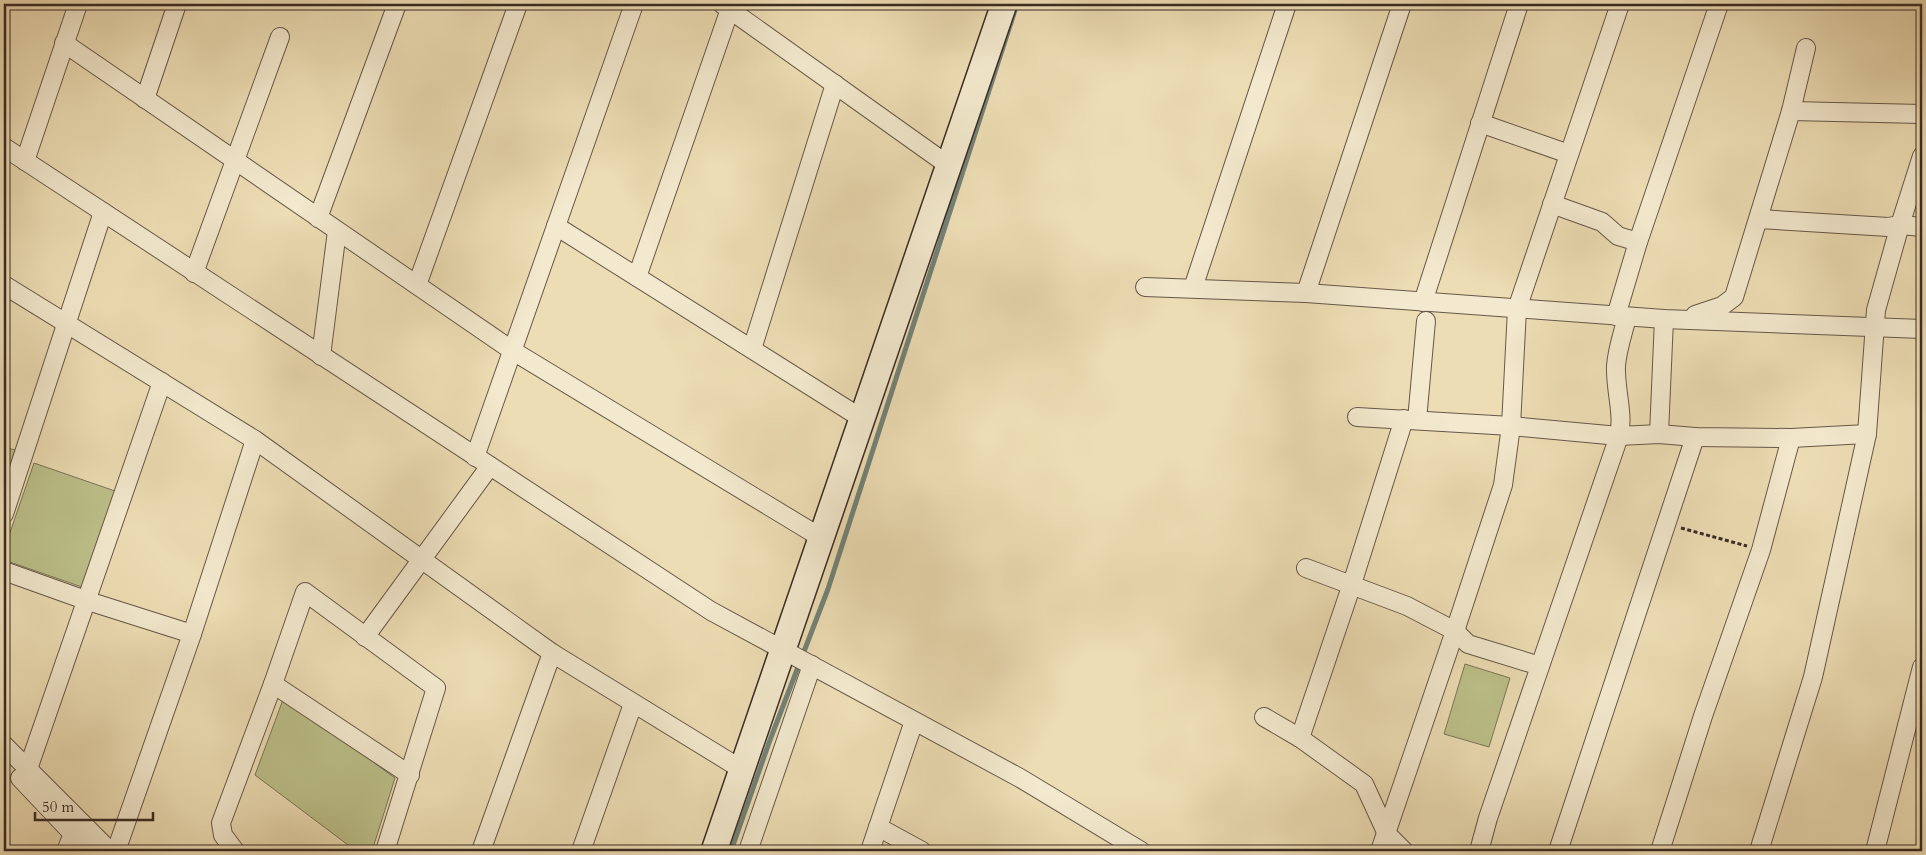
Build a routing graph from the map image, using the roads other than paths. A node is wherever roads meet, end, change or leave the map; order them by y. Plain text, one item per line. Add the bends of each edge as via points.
1 (78, 4) edge
2 (177, 4) edge
3 (397, 4) edge
4 (518, 4) edge
5 (634, 4) edge
6 (1004, 4) edge
7 (1287, 4) edge
8 (1402, 4) edge
9 (1519, 4) edge
10 (1620, 4) edge
11 (1718, 4) edge
12 (726, 7) edge
13 (280, 37) dead end
14 (64, 43) junction
15 (1806, 48) dead end
16 (835, 84) junction
17 (145, 99) junction
18 (1791, 111) junction
19 (1922, 114) edge
20 (1480, 123) junction
21 (4, 147) edge
22 (1568, 154) junction
23 (1922, 156) edge
24 (235, 160) junction
25 (25, 161) junction
26 (948, 165) junction
27 (1552, 204) junction
28 (103, 212) junction
29 (318, 218) junction
30 (1759, 219) junction
31 (1900, 225) junction
32 (556, 226) junction
33 (1922, 227) edge
34 (337, 231) junction
35 (1638, 242) junction
36 (194, 273) junction
37 (637, 277) junction
38 (4, 285) edge
39 (417, 285) junction
40 (1145, 287) dead end
41 (1193, 288) junction
42 (1306, 293) junction
43 (1423, 302) junction
44 (1517, 309) junction
45 (1622, 316) junction
46 (1664, 319) junction
47 (1685, 319) junction
48 (1426, 321) dead end
49 (66, 323) junction
50 (1876, 327) junction
51 (1922, 329) edge
52 (752, 349) junction
53 (512, 351) junction
54 (320, 356) junction
55 (162, 382) junction
56 (1357, 417) dead end
57 (861, 418) junction
58 (1410, 420) junction
59 (1512, 426) junction
60 (1659, 434) junction
61 (1867, 434) junction
62 (1619, 436) junction
63 (1694, 437) junction
64 (1791, 438) junction
65 (255, 440) junction
66 (483, 462) junction
67 (4, 514) edge
68 (820, 537) junction
69 (423, 560) junction
70 (1306, 568) dead end
71 (4, 571) edge
72 (1352, 584) junction
73 (88, 601) junction
74 (1455, 631) junction
75 (192, 634) junction
76 (365, 637) junction
77 (782, 649) junction
78 (552, 653) junction
79 (812, 665) junction
80 (1540, 666) junction
81 (1922, 666) edge
82 (273, 684) junction
83 (633, 704) junction
84 (1264, 717) dead end
85 (914, 721) junction
86 (1300, 738) junction
87 (4, 745) edge
88 (4, 760) edge
89 (28, 769) junction
90 (741, 769) junction
91 (410, 775) junction
92 (878, 827) junction
93 (73, 834) junction
94 (1386, 834) junction
95 (66, 851) edge
96 (91, 851) edge
97 (110, 851) edge
98 (116, 851) edge
99 (235, 851) edge
100 (385, 851) edge
101 (481, 851) edge
102 (581, 851) edge
103 (714, 851) edge
104 (748, 851) edge
105 (870, 851) edge
106 (922, 851) edge
107 (1141, 851) edge
108 (1380, 851) edge
109 (1404, 851) edge
110 (1479, 851) edge
111 (1558, 851) edge
112 (1660, 851) edge
113 (1759, 851) edge
114 (1875, 851) edge

1 - 14 street
2 - 17 street
3 - 29 street
4 - 39 street
5 - 32 street
6 - 26 street
7 - 41 street
8 - 42 street
9 - 20 street
10 - 22 street
11 - 35 street
12 - 16 street
12 - 37 street
13 - 24 street
14 - 17 street
14 - 25 street
15 - 18 street
16 - 26 street
16 - 52 street
17 - 24 street
18 - 19 street
18 - 30 street
20 - 22 street
20 - 43 street
21 - 25 street
22 - 27 street
23 - 31 street
24 - 29 street
24 - 36 street
25 - 28 street
26 - 57 street
27 - 35 street via 1602,222 1618,236
27 - 44 street
28 - 36 street
28 - 49 street
29 - 34 street
30 - 31 street via 1888,227
30 - 47 street via 1734,297 1722,306
31 - 33 street
31 - 50 street via 1876,310
32 - 37 street
32 - 53 street
34 - 39 street
34 - 54 street
35 - 45 street
36 - 54 street
37 - 52 street
38 - 49 street
39 - 53 street
40 - 41 street
41 - 42 street
42 - 43 street
43 - 44 street
44 - 45 street
44 - 59 street
45 - 46 street
45 - 62 street via 1616,366 1622,423
46 - 47 street
46 - 60 street
47 - 50 street
48 - 58 street
49 - 55 street
49 - 67 street
50 - 51 street
50 - 61 street
52 - 57 street
53 - 66 street
53 - 68 street
54 - 66 street
55 - 65 street
55 - 73 street
56 - 58 street
57 - 68 street
58 - 59 street
58 - 72 street
59 - 62 street
59 - 74 street via 1503,485
60 - 62 street
60 - 63 street
61 - 64 street
61 - 113 street via 1812,677
62 - 80 street
63 - 64 street
63 - 111 street
64 - 112 street via 1761,550
65 - 69 street
65 - 75 street
66 - 69 street
66 - 77 street via 712,611
68 - 77 street
69 - 76 street
69 - 78 street
70 - 72 street
71 - 73 street
72 - 74 street via 1407,606
72 - 86 street
73 - 75 street
73 - 89 street
74 - 80 street via 1468,644
74 - 94 street
75 - 98 street
76 - 82 street via 305,592
76 - 91 street via 436,688
77 - 79 street
77 - 90 street
78 - 83 street
78 - 101 street
79 - 85 street
79 - 104 street
80 - 110 street
81 - 114 street
82 - 91 street
82 - 99 street via 221,823 223,835
83 - 90 street
83 - 102 street
84 - 86 street
85 - 92 street
85 - 107 street via 1020,778
86 - 94 street via 1364,784
87 - 89 street
88 - 93 street
89 - 97 street
90 - 103 street
91 - 100 street
92 - 105 street
92 - 106 street
93 - 95 street
93 - 96 street
94 - 108 street
94 - 109 street

